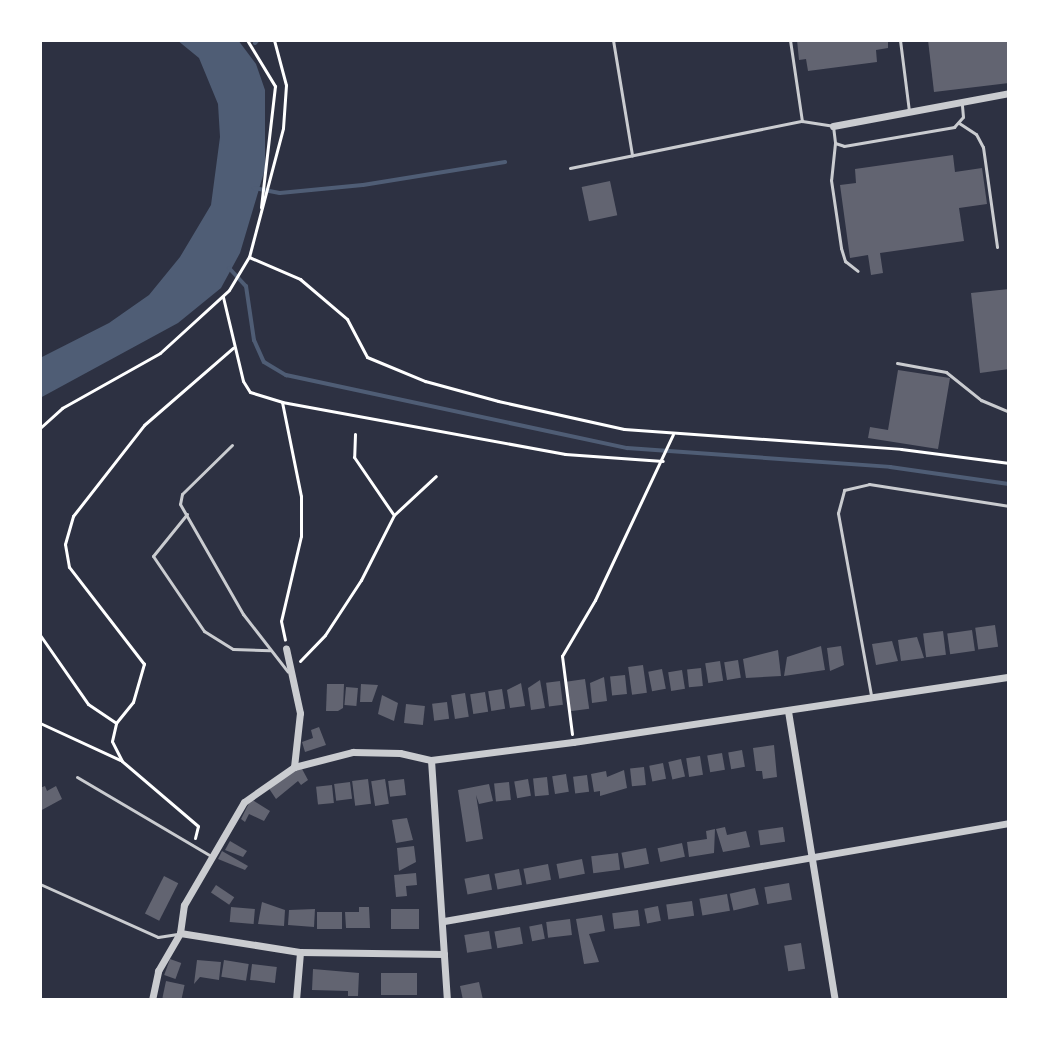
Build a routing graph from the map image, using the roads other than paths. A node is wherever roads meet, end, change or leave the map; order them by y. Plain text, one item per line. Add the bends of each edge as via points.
1 (613, 40) edge
2 (790, 40) edge
3 (900, 40) edge
4 (1009, 93) edge
5 (962, 101) junction
6 (909, 111) junction
7 (802, 121) junction
8 (959, 123) junction
9 (833, 126) junction
10 (835, 143) junction
11 (632, 155) junction
12 (570, 168) dead end
13 (997, 247) dead end
14 (858, 271) dead end
15 (897, 363) dead end
16 (1009, 412) edge
17 (232, 445) dead end
18 (1009, 506) edge
19 (187, 514) junction
20 (286, 648) road end
21 (270, 650) junction
22 (1009, 677) edge
23 (295, 680) junction
24 (871, 697) junction
25 (788, 711) junction
26 (431, 760) junction
27 (294, 767) junction
28 (77, 777) dead end
29 (1009, 823) edge
30 (809, 854) junction
31 (212, 857) junction
32 (40, 884) edge
33 (444, 921) junction
34 (180, 933) junction
35 (300, 952) junction
36 (444, 954) junction
37 (152, 1000) edge
38 (296, 1000) edge
39 (447, 1000) edge
40 (835, 1000) edge

1 - 11 lane
2 - 7 lane
3 - 6 lane
4 - 5 street
5 - 6 street
5 - 8 lane
6 - 9 street
7 - 9 lane
7 - 11 lane
8 - 10 lane
8 - 13 lane via 976,134 983,147
9 - 10 lane
10 - 14 lane via 831,180 842,256
11 - 12 lane
15 - 16 lane via 946,372 981,400
17 - 19 lane via 182,494
18 - 24 lane via 869,484 844,490 838,513
19 - 21 lane via 243,614
19 - 21 lane via 153,556 204,631 233,649
20 - 23 street
21 - 23 lane
22 - 24 street
23 - 27 street via 300,713
24 - 25 street
25 - 26 street
25 - 30 street
26 - 27 street via 353,752
26 - 33 street
27 - 31 street via 244,802
28 - 31 lane
29 - 30 street
30 - 33 street
30 - 40 street
31 - 34 street via 184,905
32 - 34 lane via 158,937
33 - 36 street
34 - 35 street
34 - 37 street via 158,971
35 - 36 street
35 - 38 street
36 - 39 street

